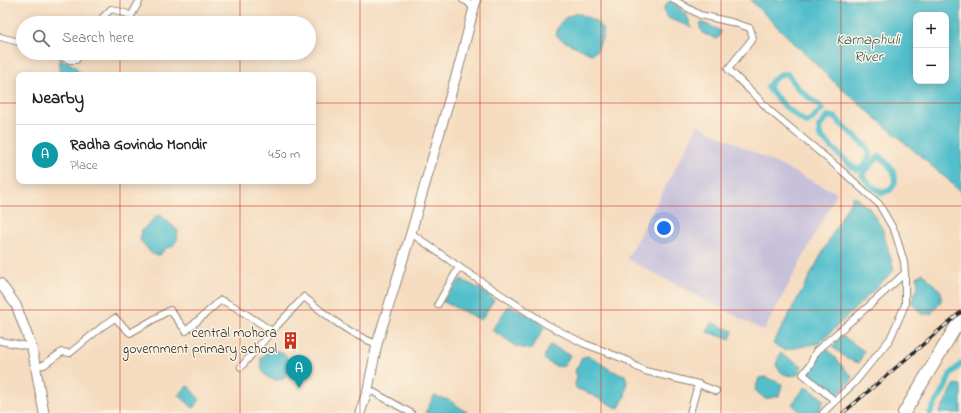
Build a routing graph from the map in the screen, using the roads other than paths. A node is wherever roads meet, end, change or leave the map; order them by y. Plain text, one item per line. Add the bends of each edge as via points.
1 (140, 0) edge
2 (463, 0) edge
3 (476, 0) edge
4 (674, 0) edge
5 (474, 10) junction
6 (103, 16) edge
7 (131, 16) edge
8 (131, 16) edge
9 (0, 37) edge
10 (16, 41) edge
11 (411, 233) junction
12 (460, 267) junction
13 (905, 273) junction
14 (0, 282) edge
15 (438, 304) dead end
16 (961, 320) edge
17 (272, 331) junction
18 (0, 341) edge
19 (377, 344) junction
20 (32, 348) junction
21 (36, 366) junction
22 (241, 367) dead end
23 (698, 384) junction
24 (368, 388) junction
25 (716, 391) dead end
26 (834, 402) junction
27 (44, 413) edge
28 (360, 413) edge
29 (411, 413) edge
30 (690, 413) edge
31 (823, 413) edge
32 (904, 413) edge

1 - 7 street
2 - 5 street
3 - 5 main road
4 - 13 street via 700,15 750,28 753,38 728,69 769,110 879,204 895,232
5 - 11 main road
6 - 8 street via 111,9
9 - 10 street
11 - 12 street
11 - 19 main road
12 - 15 street
12 - 23 street via 546,324 585,344 629,361 645,371
13 - 26 street via 905,305 890,339 855,382
13 - 26 street via 816,351 804,374
14 - 20 main road via 16,305
16 - 32 highway
17 - 19 street via 304,298 341,326
17 - 21 street via 221,300 186,331 170,310 130,333 115,318 70,353 62,352 44,365
17 - 22 street
18 - 20 street
19 - 24 main road
20 - 21 main road
21 - 27 main road
23 - 25 street
23 - 30 street
24 - 28 main road
24 - 29 street
26 - 31 street

